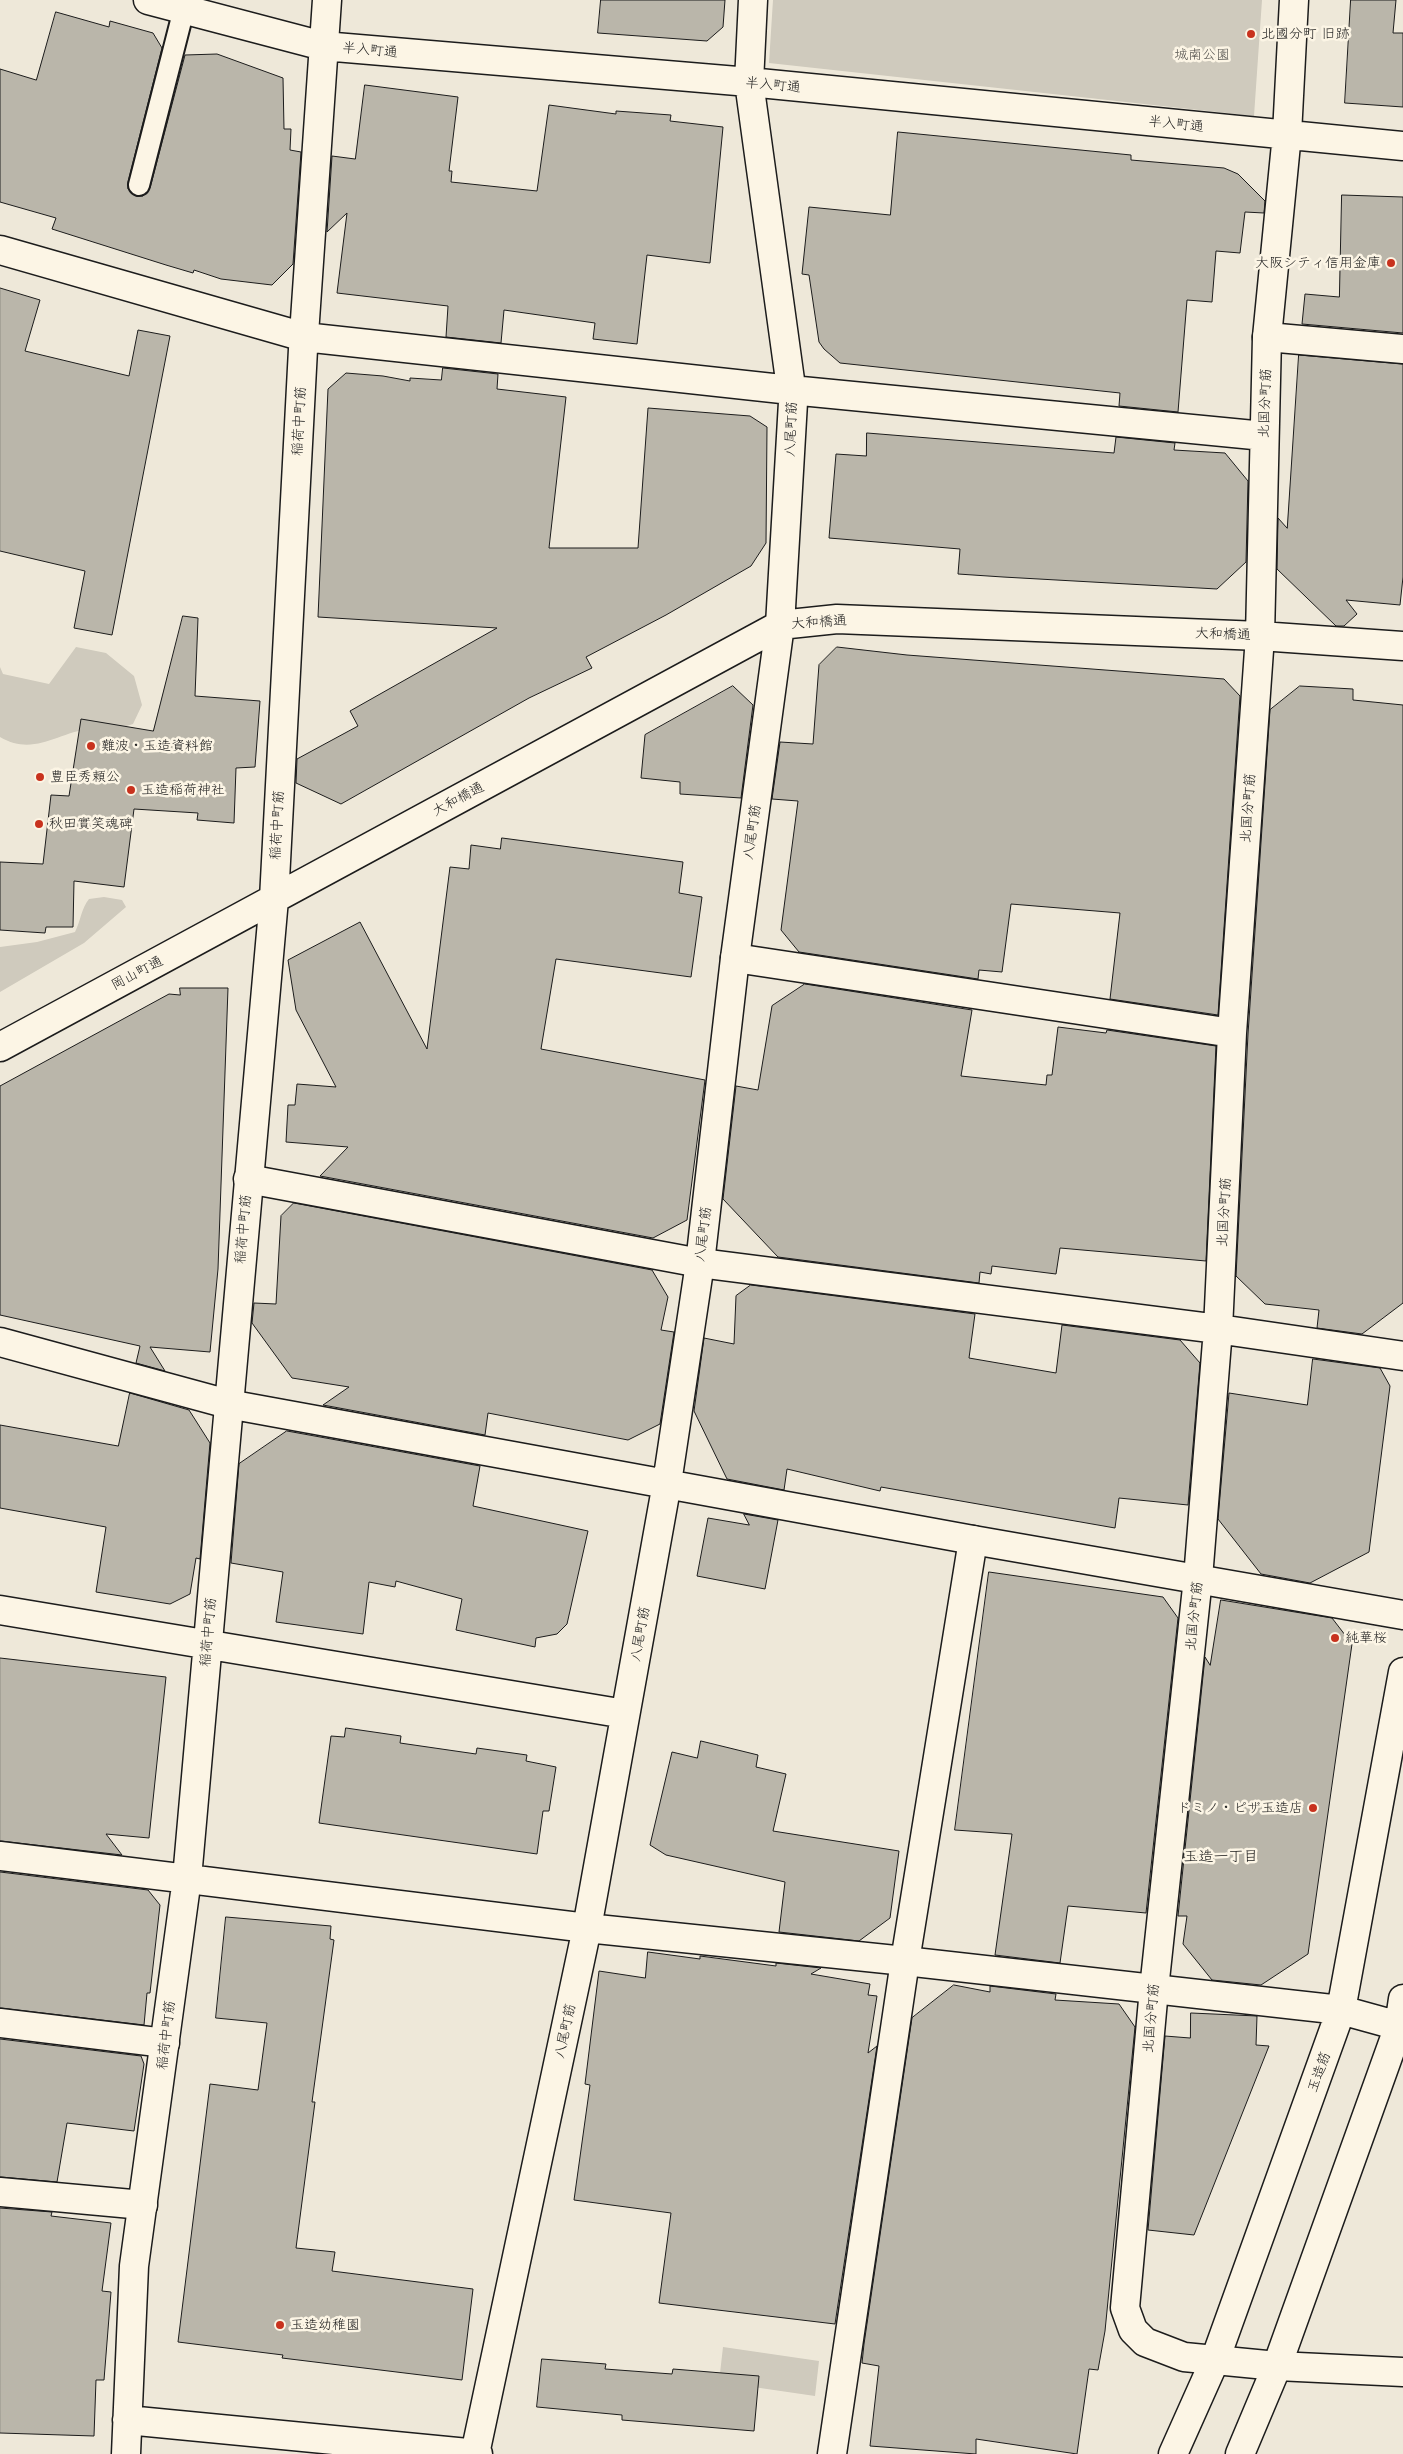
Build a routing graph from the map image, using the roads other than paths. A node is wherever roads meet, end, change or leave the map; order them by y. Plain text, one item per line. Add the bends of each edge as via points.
1 (148, 0) edge
2 (327, 0) edge
3 (753, 0) edge
4 (1294, 0) edge
5 (184, 9) junction
6 (323, 46) junction
7 (749, 82) junction
8 (1287, 134) junction
9 (1403, 146) edge
10 (140, 184) dead end
11 (0, 250) edge
12 (304, 337) junction
13 (1267, 337) junction
14 (1403, 348) edge
15 (791, 390) junction
16 (1264, 436) junction
17 (780, 625) junction
18 (1260, 636) junction
19 (1403, 646) edge
20 (274, 899) junction
21 (735, 958) junction
22 (1232, 1033) junction
23 (0, 1047) edge
24 (248, 1179) junction
25 (700, 1263) junction
26 (1218, 1329) junction
27 (0, 1342) edge
28 (1403, 1356) edge
29 (228, 1404) junction
30 (667, 1483) junction
31 (973, 1540) junction
32 (1198, 1578) junction
33 (0, 1610) edge
34 (1403, 1615) edge
35 (206, 1644) junction
36 (1403, 1672) edge
37 (625, 1714) junction
38 (0, 1856) edge
39 (187, 1878) junction
40 (587, 1928) junction
41 (905, 1961) junction
42 (1154, 1989) junction
43 (1403, 1999) edge
44 (1341, 2010) junction
45 (0, 2023) edge
46 (1399, 2026) junction
47 (165, 2043) junction
48 (0, 2192) edge
49 (143, 2205) junction
50 (1215, 2360) junction
51 (1277, 2366) junction
52 (1403, 2372) edge
53 (127, 2420) junction
54 (126, 2454) edge
55 (476, 2454) edge
56 (832, 2454) edge
57 (1173, 2454) edge
58 (1240, 2454) edge

1 - 5 street, 半入町通
2 - 6 street, 稲荷中町筋
3 - 7 street, 八尾町筋
4 - 8 street, 北国分町筋
5 - 6 street, 半入町通
5 - 10 lane
6 - 7 street, 半入町通
6 - 12 street, 稲荷中町筋
7 - 8 street, 半入町通
7 - 15 street, 八尾町筋
8 - 9 street, 半入町通
8 - 13 street, 北国分町筋
11 - 12 street
12 - 15 street
12 - 20 street, 稲荷中町筋
13 - 14 street
13 - 16 street, 北国分町筋
15 - 16 street
15 - 17 street, 八尾町筋 via 794,402
16 - 18 street, 北国分町筋
17 - 18 street, 大和橋通 via 837,619
17 - 20 street, 大和橋通
17 - 21 street, 八尾町筋
18 - 19 street, 大和橋通
18 - 22 street, 北国分町筋
20 - 23 street, 岡山町通
20 - 24 street, 稲荷中町筋
21 - 22 street
21 - 25 street, 八尾町筋
22 - 26 street, 北国分町筋
24 - 25 street
24 - 29 street, 稲荷中町筋
25 - 26 street
25 - 30 street, 八尾町筋
26 - 28 street
26 - 32 street, 北国分町筋
27 - 29 street
29 - 30 street
29 - 35 street, 稲荷中町筋
30 - 31 street
30 - 37 street, 八尾町筋
31 - 32 street
31 - 41 street
32 - 34 street
32 - 42 street, 北国分町筋
33 - 35 street
35 - 37 street
35 - 39 street, 稲荷中町筋
36 - 44 street, 玉造筋
37 - 40 street, 八尾町筋
38 - 39 street
39 - 40 street
39 - 47 street, 稲荷中町筋
40 - 41 street
40 - 55 street, 八尾町筋
41 - 42 street
41 - 56 street
42 - 44 street
42 - 50 street, 北国分町筋 via 1125,2308 1133,2330 1145,2342 1184,2357
43 - 46 street
44 - 46 street
44 - 50 street, 玉造筋
45 - 47 street
46 - 51 street
47 - 49 street, 稲荷中町筋
48 - 49 street
49 - 53 street, 稲荷中町筋 via 134,2266
50 - 51 street, 北国分町筋
50 - 57 street, 玉造筋
51 - 52 street, 北国分町筋
51 - 58 street
53 - 54 street, 稲荷中町筋
53 - 55 street

